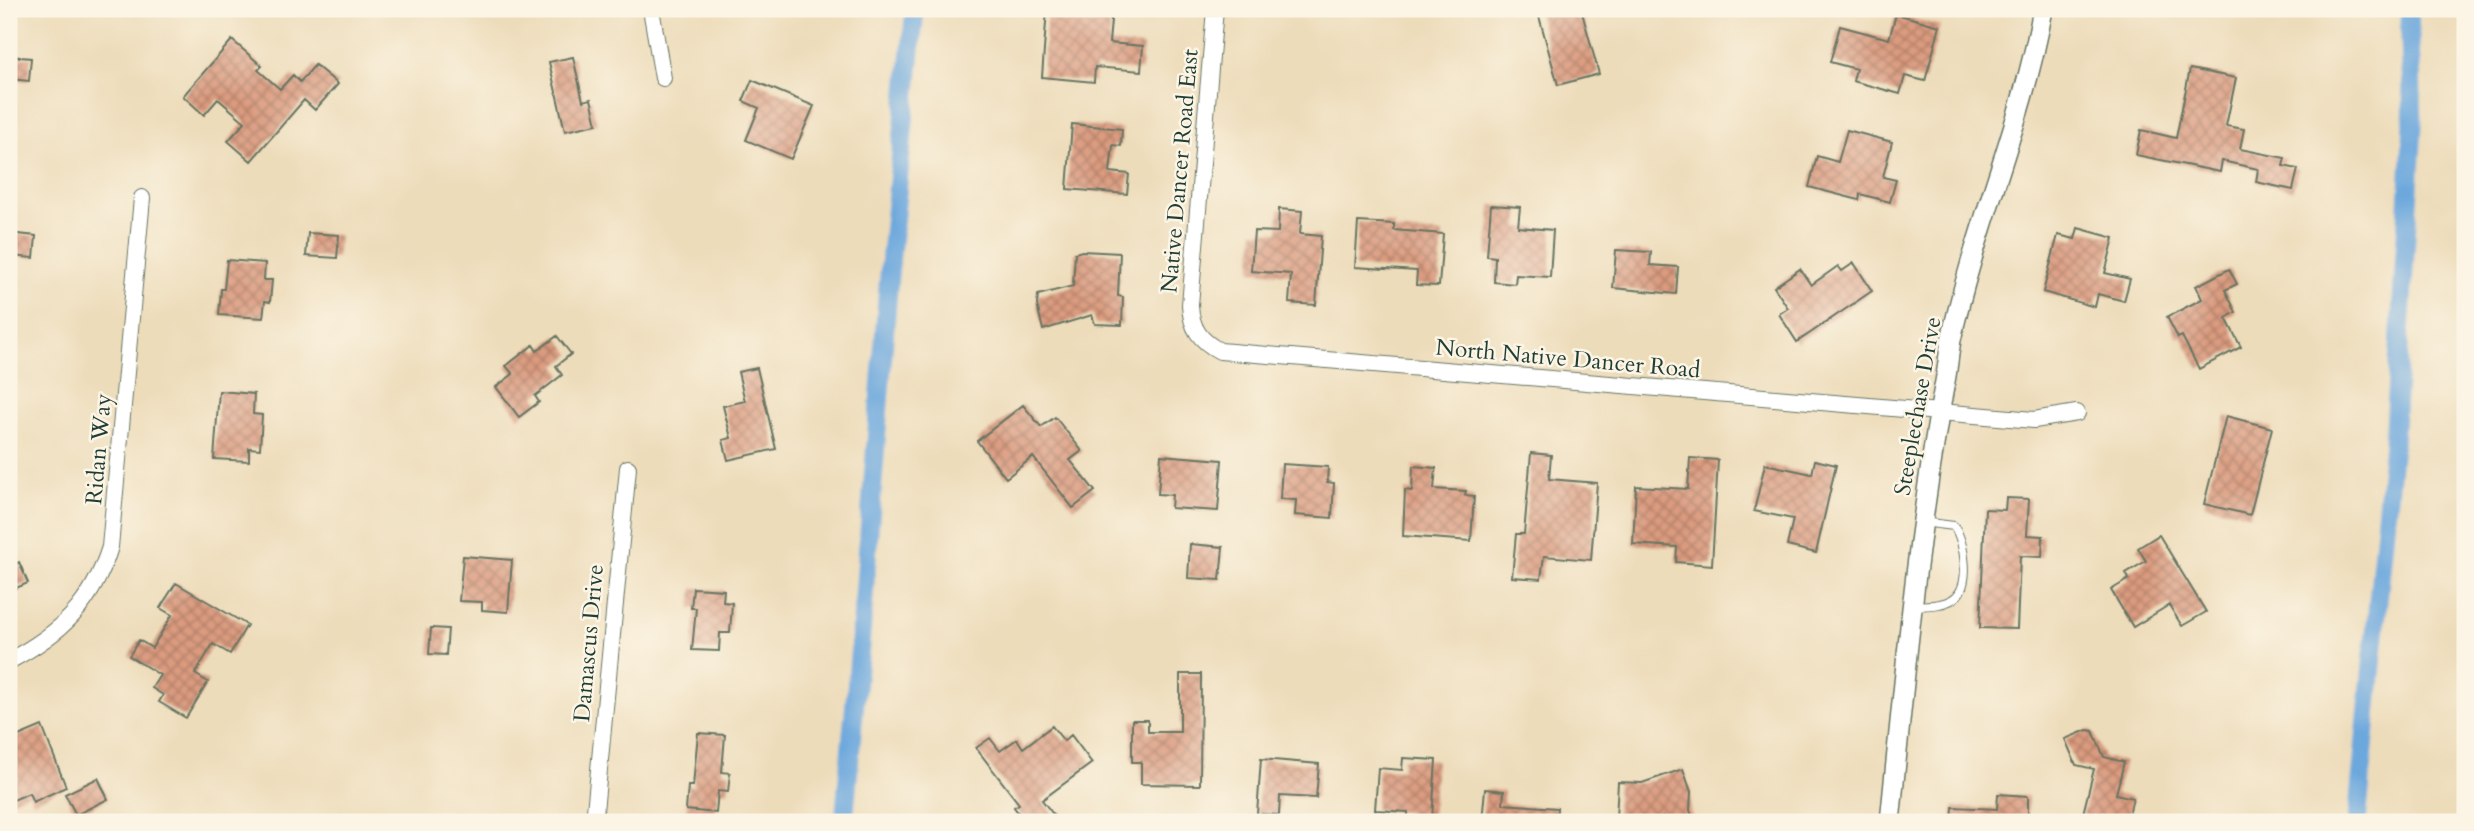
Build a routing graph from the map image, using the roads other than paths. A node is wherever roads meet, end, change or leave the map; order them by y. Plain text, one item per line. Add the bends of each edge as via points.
1 (651, 9) edge
2 (1215, 9) edge
3 (2043, 9) edge
4 (663, 78) dead end
5 (142, 198) dead end
6 (1198, 335) joint
7 (2077, 412) dead end
8 (1939, 413) junction
9 (628, 468) dead end
10 (1921, 522) junction
11 (1911, 606) junction
12 (9, 661) edge
13 (594, 822) edge
14 (1890, 822) edge

1 - 4 street
2 - 6 street, Native Dancer Road East via 1190,305
3 - 8 street, Steeplechase Drive via 2034,59 1951,341
5 - 12 street, Ridan Way via 110,547 79,610 61,629
6 - 8 street, North Native Dancer Road via 1220,351
7 - 8 street, North Native Dancer Road via 2034,420
8 - 10 street, Steeplechase Drive
9 - 13 street, Damascus Drive
10 - 11 street, Steeplechase Drive
10 - 11 lane via 1954,526 1961,537 1962,591 1940,605
11 - 14 street, Steeplechase Drive

